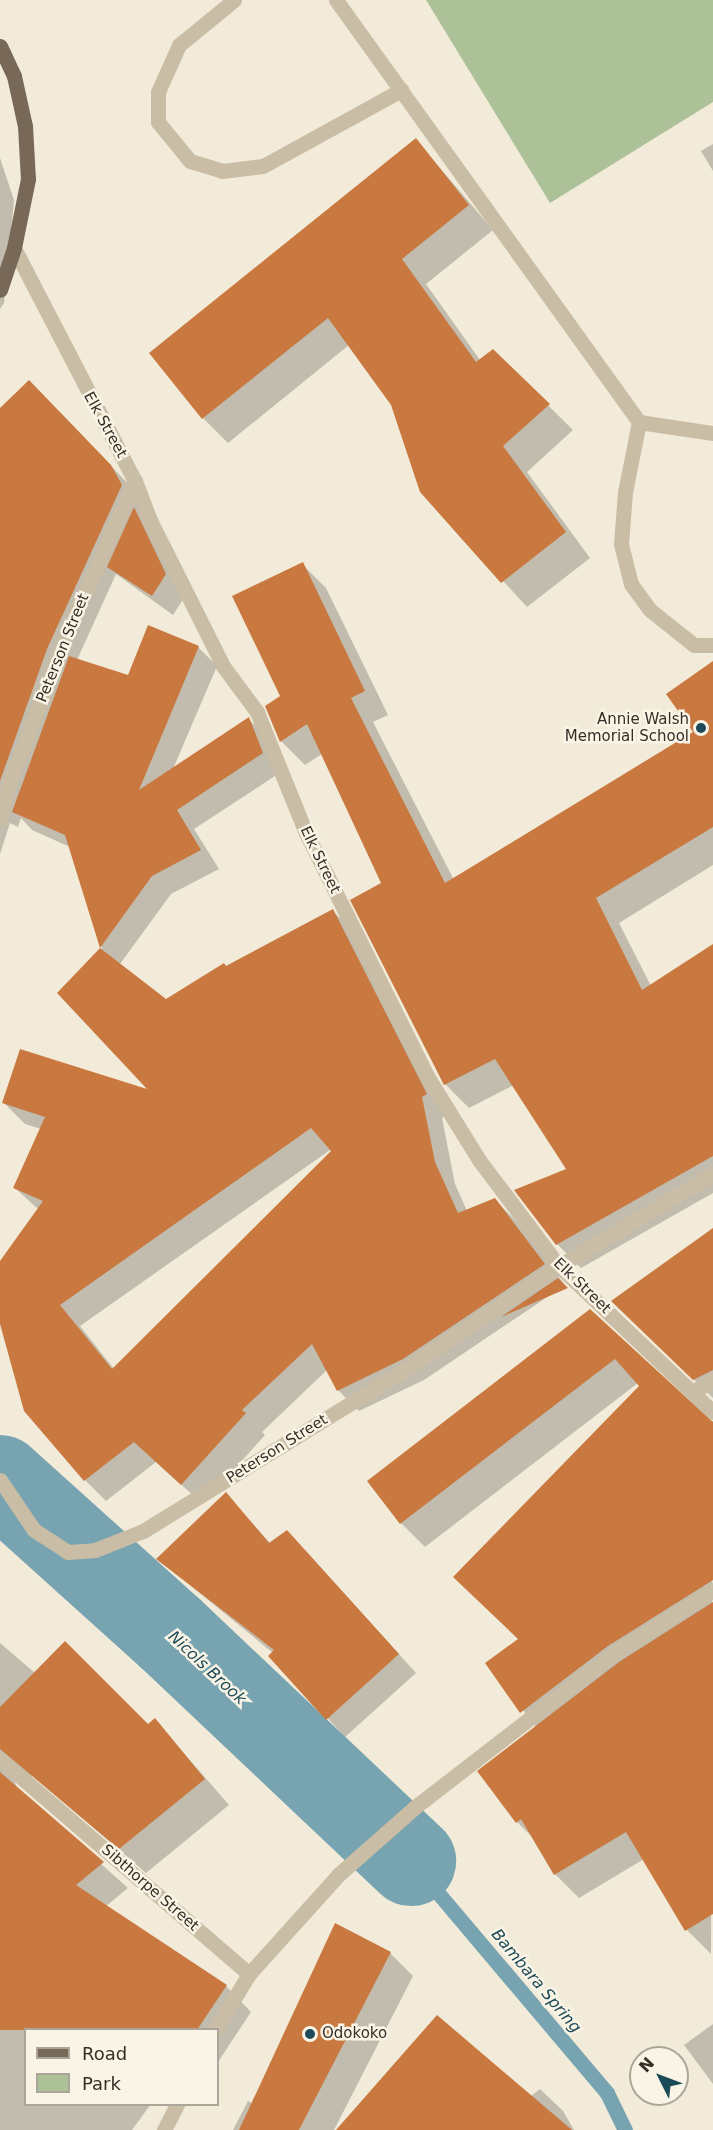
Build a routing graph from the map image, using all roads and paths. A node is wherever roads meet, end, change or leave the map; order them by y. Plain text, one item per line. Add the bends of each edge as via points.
1 (234, 0) edge
2 (336, 0) edge
3 (0, 46) edge
4 (401, 90) junction
5 (14, 248) junction
6 (0, 290) edge
7 (639, 422) junction
8 (713, 433) edge
9 (135, 481) junction
10 (713, 645) edge
11 (0, 819) edge
12 (713, 1174) edge
13 (559, 1266) junction
14 (713, 1380) edge
15 (694, 1391) junction
16 (713, 1412) edge
17 (0, 1480) edge
18 (713, 1590) edge
19 (0, 1759) edge
20 (249, 1974) junction
21 (216, 2028) edge
22 (176, 2106) edge
23 (164, 2130) edge

1 - 4 street via 179,45 158,92 158,122 190,161 222,171 263,166
2 - 4 street
3 - 5 main road via 14,76 25,126 28,179
4 - 7 street
5 - 6 main road
5 - 9 street, Elk Street
7 - 8 street
7 - 10 street via 621,544 631,584 650,610 694,645
9 - 11 street, Peterson Street via 72,621 11,778
9 - 13 street, Elk Street via 150,520 223,666 257,712 306,833 427,1076 479,1160
12 - 13 street, Peterson Street
13 - 15 street, Elk Street
13 - 17 street, Peterson Street via 401,1372 143,1531 95,1550 68,1552 34,1530
14 - 15 street
15 - 16 street, Elk Street
18 - 20 street via 613,1654 415,1807 338,1875
19 - 20 street, Sibthorpe Street
20 - 21 street
22 - 23 street

